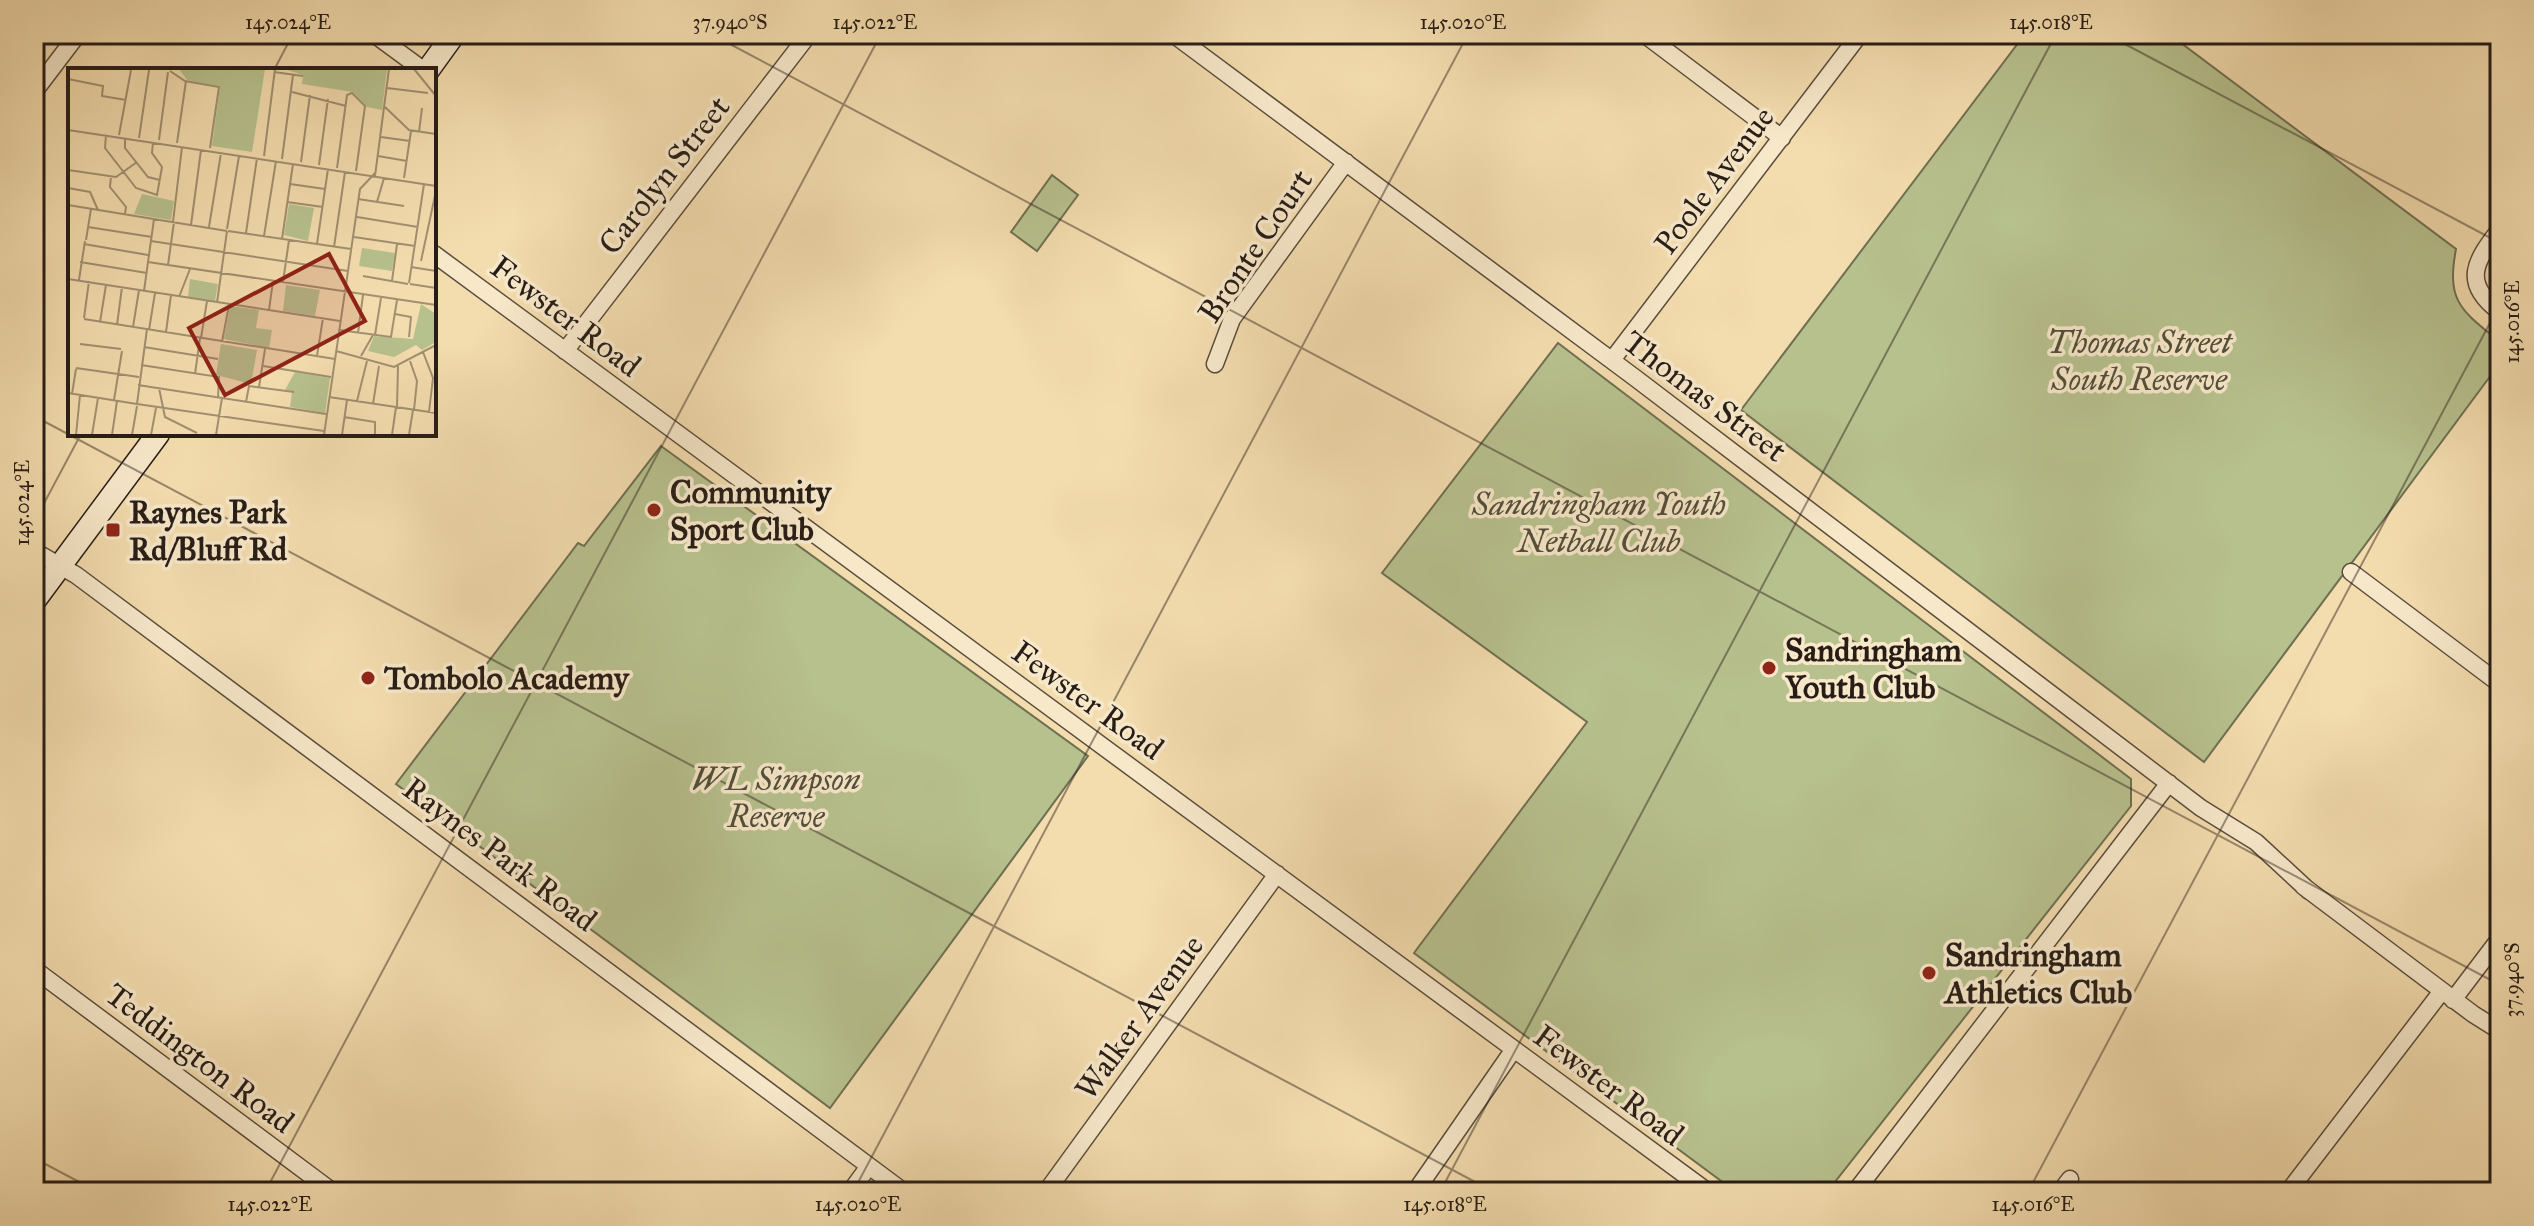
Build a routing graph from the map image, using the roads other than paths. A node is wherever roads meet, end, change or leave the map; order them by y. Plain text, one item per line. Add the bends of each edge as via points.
1 (78, 34) edge
2 (374, 34) edge
3 (454, 34) edge
4 (809, 34) edge
5 (1173, 34) edge
6 (1644, 34) edge
7 (1860, 34) edge
8 (422, 68) edge
9 (427, 68) edge
10 (34, 92) edge
11 (1782, 138) junction
12 (1346, 162) junction
13 (2500, 229) edge
14 (436, 255) edge
15 (2500, 312) edge
16 (565, 351) junction
17 (1612, 360) junction
18 (1215, 364) dead end
19 (157, 436) edge
20 (34, 538) edge
21 (34, 551) edge
22 (61, 564) junction
23 (2351, 572) dead end
24 (34, 601) edge
25 (2500, 684) edge
26 (2169, 783) junction
27 (1277, 874) junction
28 (2500, 938) edge
29 (34, 969) edge
30 (2448, 996) junction
31 (2473, 1014) junction
32 (2500, 1031) edge
33 (2500, 1041) edge
34 (1514, 1049) junction
35 (869, 1166) junction
36 (333, 1192) edge
37 (850, 1192) edge
38 (904, 1192) edge
39 (1046, 1192) edge
40 (1415, 1192) edge
41 (1708, 1192) edge
42 (1855, 1192) edge
43 (2288, 1192) edge

1 - 10 street
2 - 8 street
3 - 9 main road
4 - 16 street, Carolyn Street
5 - 12 street, Thomas Street
6 - 11 street
7 - 11 street, Poole Avenue
11 - 17 street, Poole Avenue
12 - 17 street, Thomas Street
12 - 18 street, Bronte Court via 1232,319
13 - 15 street via 2481,254 2475,275 2484,301
14 - 16 street, Fewster Road
16 - 27 street, Fewster Road
17 - 26 street, Thomas Street
19 - 22 main road
20 - 22 street
21 - 22 street
22 - 24 main road
22 - 35 street, Raynes Park Road
23 - 25 street
26 - 30 street, Thomas Street via 2238,843
26 - 42 street
27 - 34 street, Fewster Road
27 - 39 street, Walker Avenue
28 - 30 street
29 - 36 street, Teddington Road
30 - 31 street, Thomas Street
30 - 43 street
31 - 32 street, Thomas Street
31 - 33 street, Thomas Street
34 - 40 street
34 - 41 street, Fewster Road
35 - 37 street
35 - 38 street, Raynes Park Road

